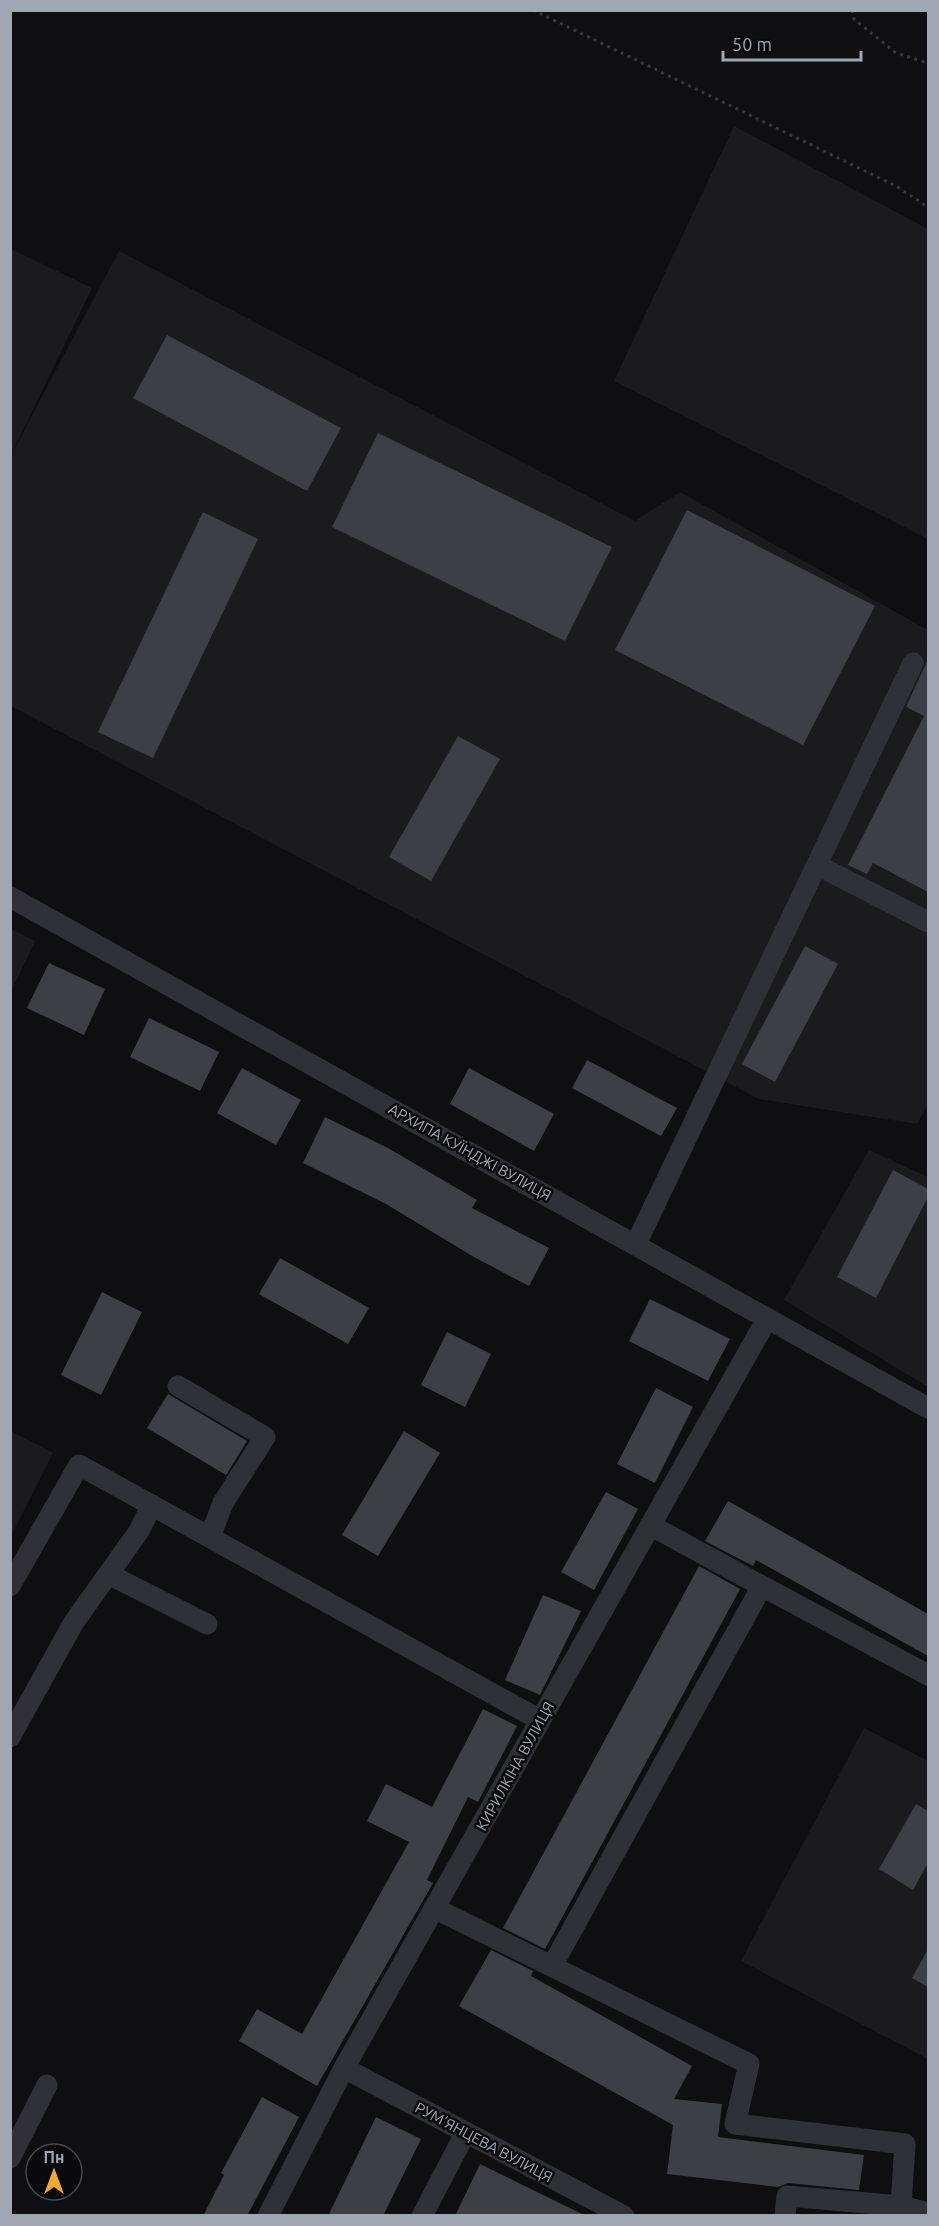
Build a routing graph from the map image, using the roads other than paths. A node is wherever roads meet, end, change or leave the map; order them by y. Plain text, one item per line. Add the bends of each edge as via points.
1 (914, 663) dead end
2 (817, 865) junction
3 (10, 897) edge
4 (928, 922) edge
5 (636, 1244) junction
6 (767, 1319) junction
7 (178, 1386) dead end
8 (928, 1408) edge
9 (152, 1505) junction
10 (651, 1525) junction
11 (210, 1538) junction
12 (108, 1574) junction
13 (10, 1586) edge
14 (762, 1586) junction
15 (207, 1624) dead end
16 (928, 1675) edge
17 (540, 1720) junction
18 (10, 1737) edge
19 (434, 1908) junction
20 (552, 1966) junction
21 (344, 2068) junction
22 (46, 2085) dead end
23 (466, 2132) junction
24 (10, 2158) edge
25 (901, 2206) junction
26 (928, 2213) edge
27 (268, 2216) edge
28 (422, 2216) edge
29 (624, 2216) edge
30 (785, 2216) edge

1 - 2 street
2 - 4 street
2 - 5 street
3 - 5 street, АРХИПА КУЇНДЖІ ВУЛИЦЯ
5 - 6 street, АРХИПА КУЇНДЖІ ВУЛИЦЯ
6 - 8 street, АРХИПА КУЇНДЖІ ВУЛИЦЯ
6 - 10 street, КИРИЛКІНА ВУЛИЦЯ
7 - 11 street via 265,1437 224,1503
9 - 11 street
9 - 12 street via 139,1531
9 - 13 street via 79,1465
10 - 14 street
10 - 17 street, КИРИЛКІНА ВУЛИЦЯ
11 - 17 street
12 - 15 street
12 - 18 street via 74,1622
14 - 16 street
14 - 20 street
17 - 19 street, КИРИЛКІНА ВУЛИЦЯ
19 - 20 street
19 - 21 street, КИРИЛКІНА ВУЛИЦЯ
20 - 25 street via 749,2064 735,2124 905,2144
21 - 23 street, РУМ’ЯНЦЕВА ВУЛИЦЯ
21 - 27 street, КИРИЛКІНА ВУЛИЦЯ
22 - 24 street
23 - 28 street
23 - 29 street, РУМ’ЯНЦЕВА ВУЛИЦЯ
25 - 26 street
25 - 30 street via 787,2196

